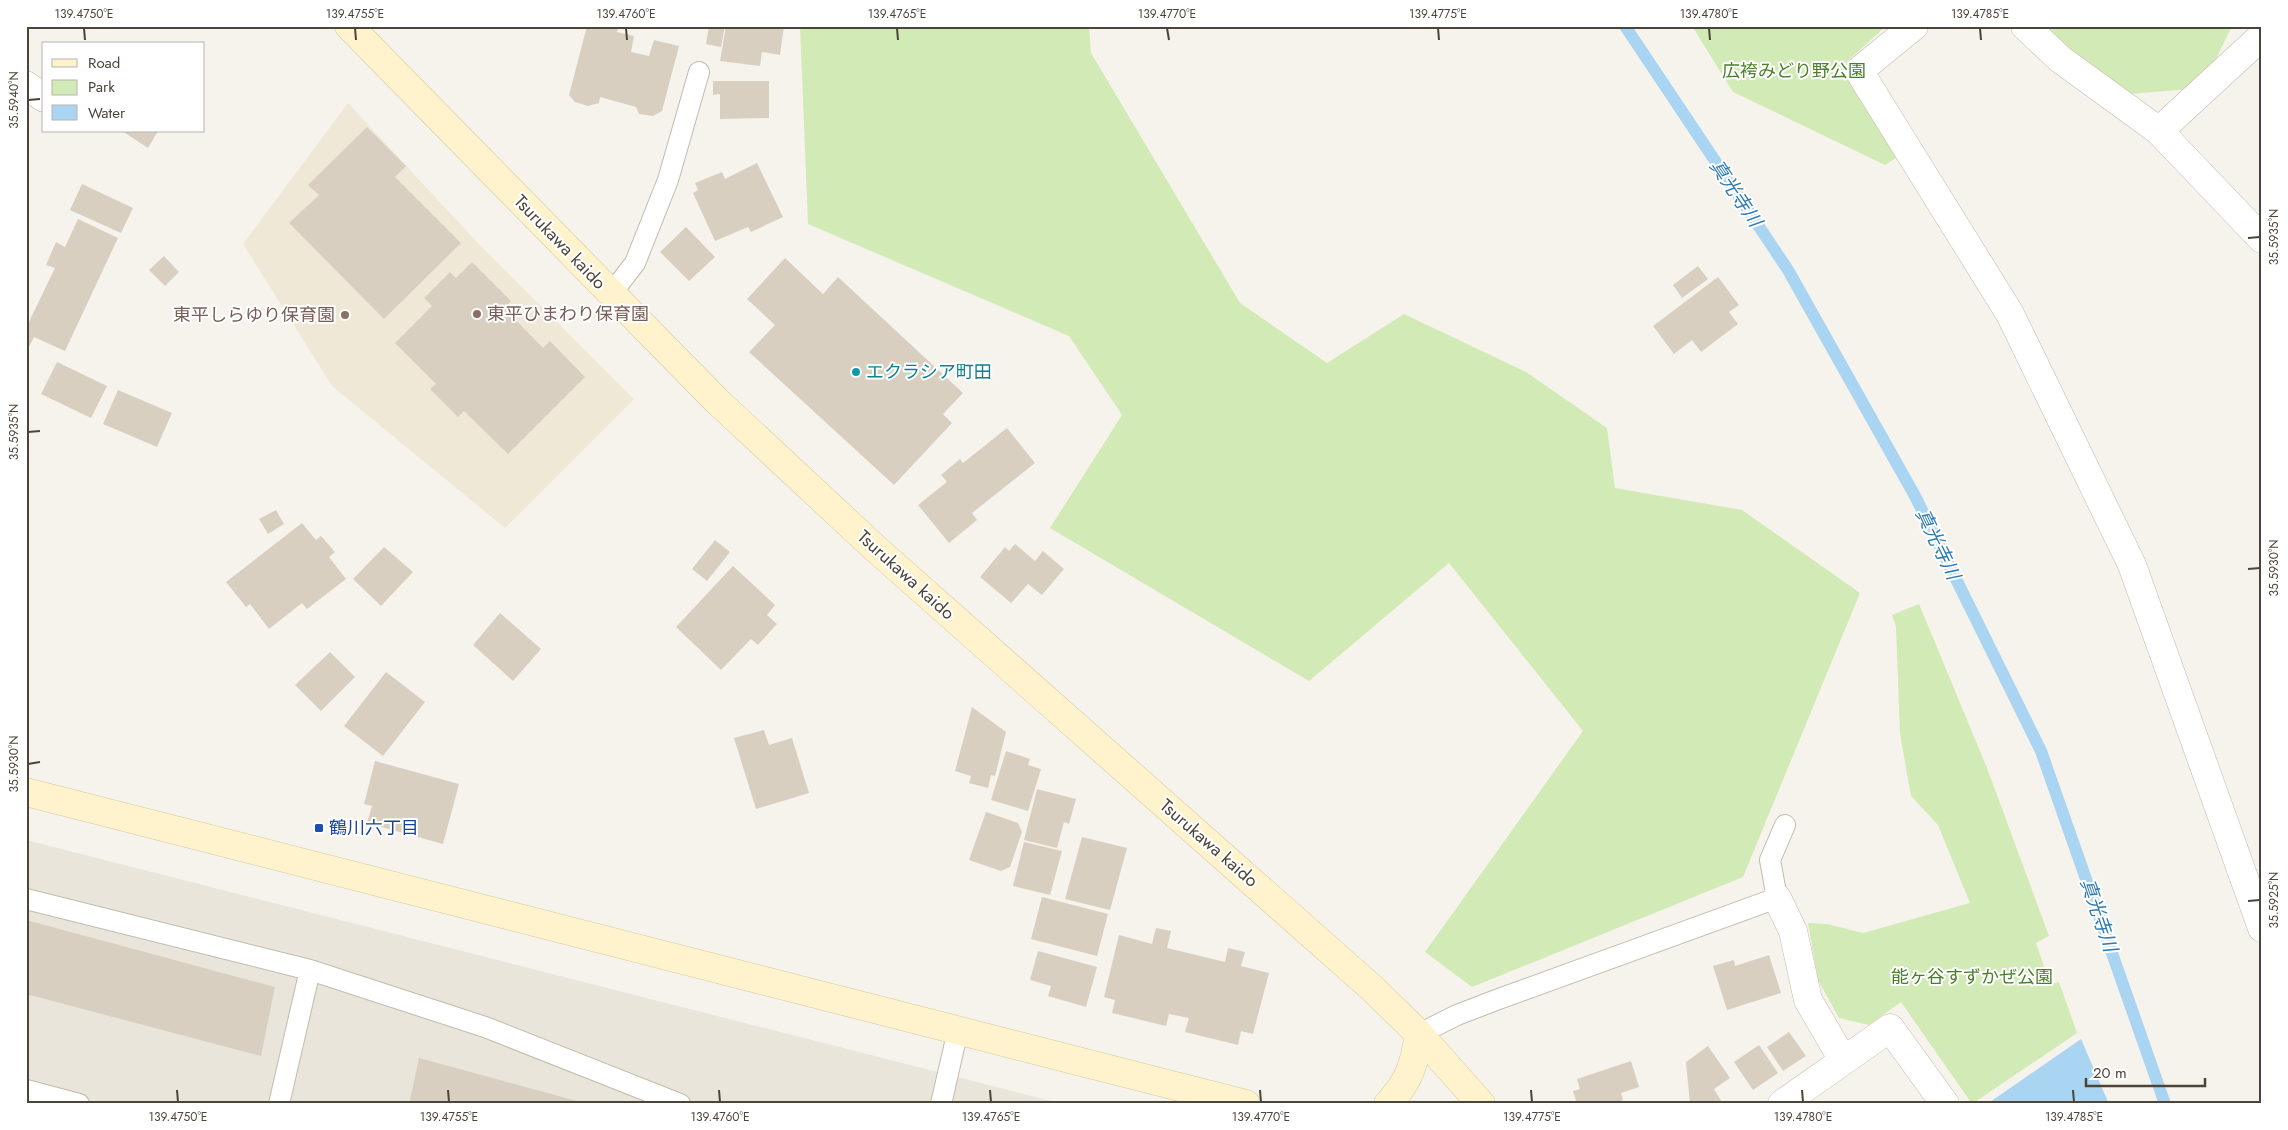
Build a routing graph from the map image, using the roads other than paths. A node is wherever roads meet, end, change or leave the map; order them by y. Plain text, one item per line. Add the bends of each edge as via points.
1 (349, 26) edge
2 (1914, 26) edge
3 (2025, 26) edge
4 (2262, 36) edge
5 (699, 72) dead end
6 (26, 85) edge
7 (42, 97) edge
8 (2159, 131) junction
9 (2262, 239) edge
10 (610, 294) junction
11 (26, 792) edge
12 (1785, 825) dead end
13 (2254, 883) edge
14 (1777, 898) junction
15 (26, 899) edge
16 (2262, 928) edge
17 (310, 970) junction
18 (958, 1030) junction
19 (1419, 1034) junction
20 (1843, 1060) junction
21 (26, 1090) edge
22 (1217, 1100) edge
23 (79, 1104) edge
24 (279, 1104) edge
25 (680, 1104) edge
26 (941, 1104) edge
27 (1246, 1104) edge
28 (1388, 1104) edge
29 (1480, 1104) edge
30 (1782, 1104) edge
31 (1945, 1104) edge

1 - 10 main road, Tsurukawa kaido
2 - 13 street via 1859,72 2010,314 2132,565
3 - 8 street via 2060,59
4 - 8 street
5 - 10 lane via 668,180 635,263
6 - 7 street
8 - 9 street
10 - 19 main road, Tsurukawa kaido via 717,401 876,549 1348,966
11 - 18 main road
12 - 14 lane via 1770,860
13 - 16 street
14 - 19 lane via 1488,1003
14 - 20 street via 1793,931 1808,1000
15 - 17 lane
17 - 24 lane
17 - 25 lane via 485,1027
18 - 22 main road
18 - 26 lane
19 - 28 main road via 1414,1065
19 - 29 main road, Tsurukawa kaido
20 - 30 street
20 - 31 street via 1890,1028
21 - 23 lane
22 - 27 main road

